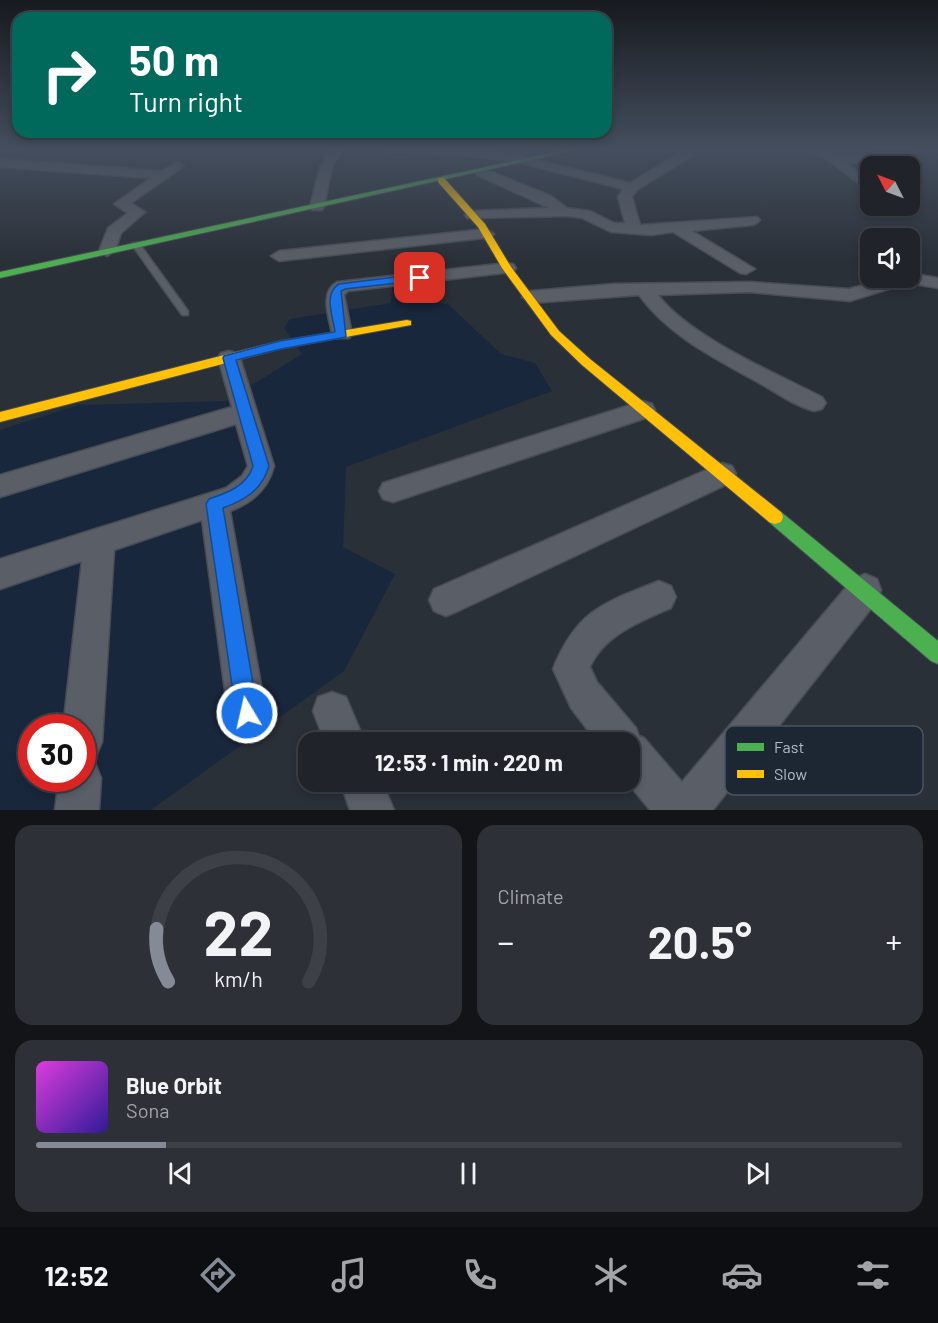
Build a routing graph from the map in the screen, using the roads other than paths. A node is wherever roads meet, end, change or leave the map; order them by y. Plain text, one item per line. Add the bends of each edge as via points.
1 (147, 187) edge
2 (322, 187) edge
3 (410, 187) edge
4 (447, 187) edge
5 (516, 187) edge
6 (632, 187) edge
7 (317, 207) junction
8 (564, 212) junction
9 (472, 215) junction
10 (752, 220) dead end
11 (634, 229) junction
12 (678, 229) junction
13 (486, 234) junction
14 (136, 245) junction
15 (107, 251) junction
16 (279, 256) dead end
17 (507, 268) junction
18 (746, 269) dead end
19 (0, 275) edge
20 (938, 283) edge
21 (645, 290) junction
22 (531, 297) junction
23 (185, 313) dead end
24 (407, 323) dead end
25 (342, 334) junction
26 (229, 358) junction
27 (814, 403) dead end
28 (642, 410) junction
29 (245, 412) junction
30 (0, 417) edge
31 (722, 474) junction
32 (0, 486) edge
33 (393, 491) dead end
34 (214, 504) junction
35 (99, 542) junction
36 (0, 574) edge
37 (865, 590) junction
38 (658, 597) dead end
39 (446, 600) dead end
40 (938, 654) edge
41 (247, 713) dead end
42 (84, 714) edge
43 (754, 726) edge
44 (614, 732) edge
45 (725, 762) edge
46 (640, 764) edge
47 (79, 792) edge
48 (365, 792) edge
49 (77, 810) edge
50 (372, 810) edge
51 (677, 810) edge
52 (686, 810) edge

1 - 15 street via 121,204 138,212 114,231
2 - 7 street
3 - 7 street
4 - 9 street
5 - 8 street
6 - 11 street via 625,197
7 - 14 street
8 - 9 street
8 - 11 street via 585,214 611,227
9 - 13 street
10 - 12 street
11 - 12 street
12 - 18 street
13 - 16 street
13 - 17 street
14 - 15 street
14 - 23 lane
15 - 19 street
17 - 22 street
17 - 25 street via 343,286 334,295
20 - 21 street via 907,278 850,295 749,287
21 - 22 street
21 - 27 street via 654,305 714,347
22 - 28 street via 555,333
24 - 25 street
25 - 26 street
26 - 29 street
26 - 30 street
28 - 31 street
28 - 33 street
29 - 32 street
29 - 34 street via 261,466 258,477 235,497
31 - 37 street
31 - 39 street
34 - 35 street
34 - 41 street
35 - 36 street
35 - 42 street
37 - 40 street
37 - 43 street
38 - 44 street via 607,619 576,654 572,669 584,695
45 - 52 street
46 - 51 street
47 - 49 street
48 - 50 street

